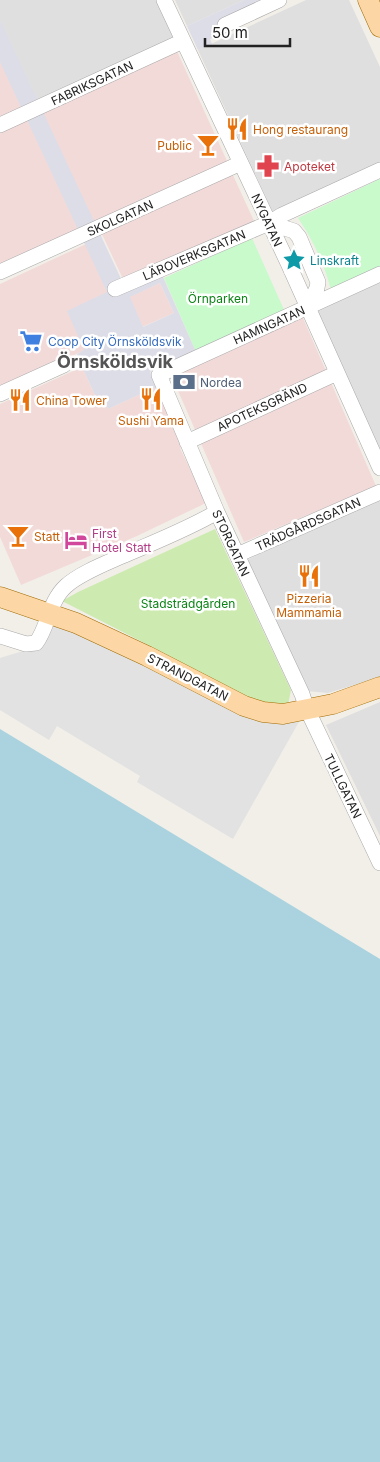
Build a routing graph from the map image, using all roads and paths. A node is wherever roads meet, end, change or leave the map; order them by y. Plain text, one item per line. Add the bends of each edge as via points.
1 (164, 0) edge
2 (279, 0) edge
3 (368, 0) edge
4 (225, 25) dead end
5 (380, 27) edge
6 (183, 41) junction
7 (0, 126) edge
8 (241, 163) junction
9 (380, 170) edge
10 (269, 223) junction
11 (0, 272) edge
12 (380, 274) edge
13 (115, 289) dead end
14 (308, 307) junction
15 (64, 365) dead end
16 (337, 373) junction
17 (159, 375) joint
18 (0, 394) edge
19 (187, 442) junction
20 (380, 468) edge
21 (380, 492) edge
22 (217, 512) junction
23 (237, 555) junction
24 (0, 597) edge
25 (49, 612) junction
26 (0, 636) edge
27 (380, 687) edge
28 (304, 702) junction
29 (380, 863) edge

1 - 6 street, NYGATAN
2 - 4 street
3 - 5 main road
6 - 7 street, FABRIKSGATAN
6 - 8 street, NYGATAN
8 - 10 street, NYGATAN
8 - 11 street, SKOLGATAN
9 - 10 street, LÄROVERKSGATAN
10 - 13 street, LÄROVERKSGATAN
10 - 14 street, NYGATAN
10 - 14 street via 294,231 299,237 318,282
12 - 14 street, HAMNGATAN
14 - 16 street, NYGATAN
14 - 17 street, HAMNGATAN
15 - 18 street
16 - 19 street, APOTEKSGRÄND
16 - 20 street, NYGATAN
17 - 19 street, STORGATAN
19 - 22 street, STORGATAN
21 - 23 street, TRÄDGÅRDSGATAN
22 - 23 street, STORGATAN
22 - 25 street via 99,567 66,586
23 - 28 street, STORGATAN
24 - 25 main road, STRANDGATAN
25 - 26 street via 36,642 26,644
25 - 28 main road, STRANDGATAN via 112,639 244,706 283,714
27 - 28 main road, STRANDGATAN via 333,704
28 - 29 street, TULLGATAN

